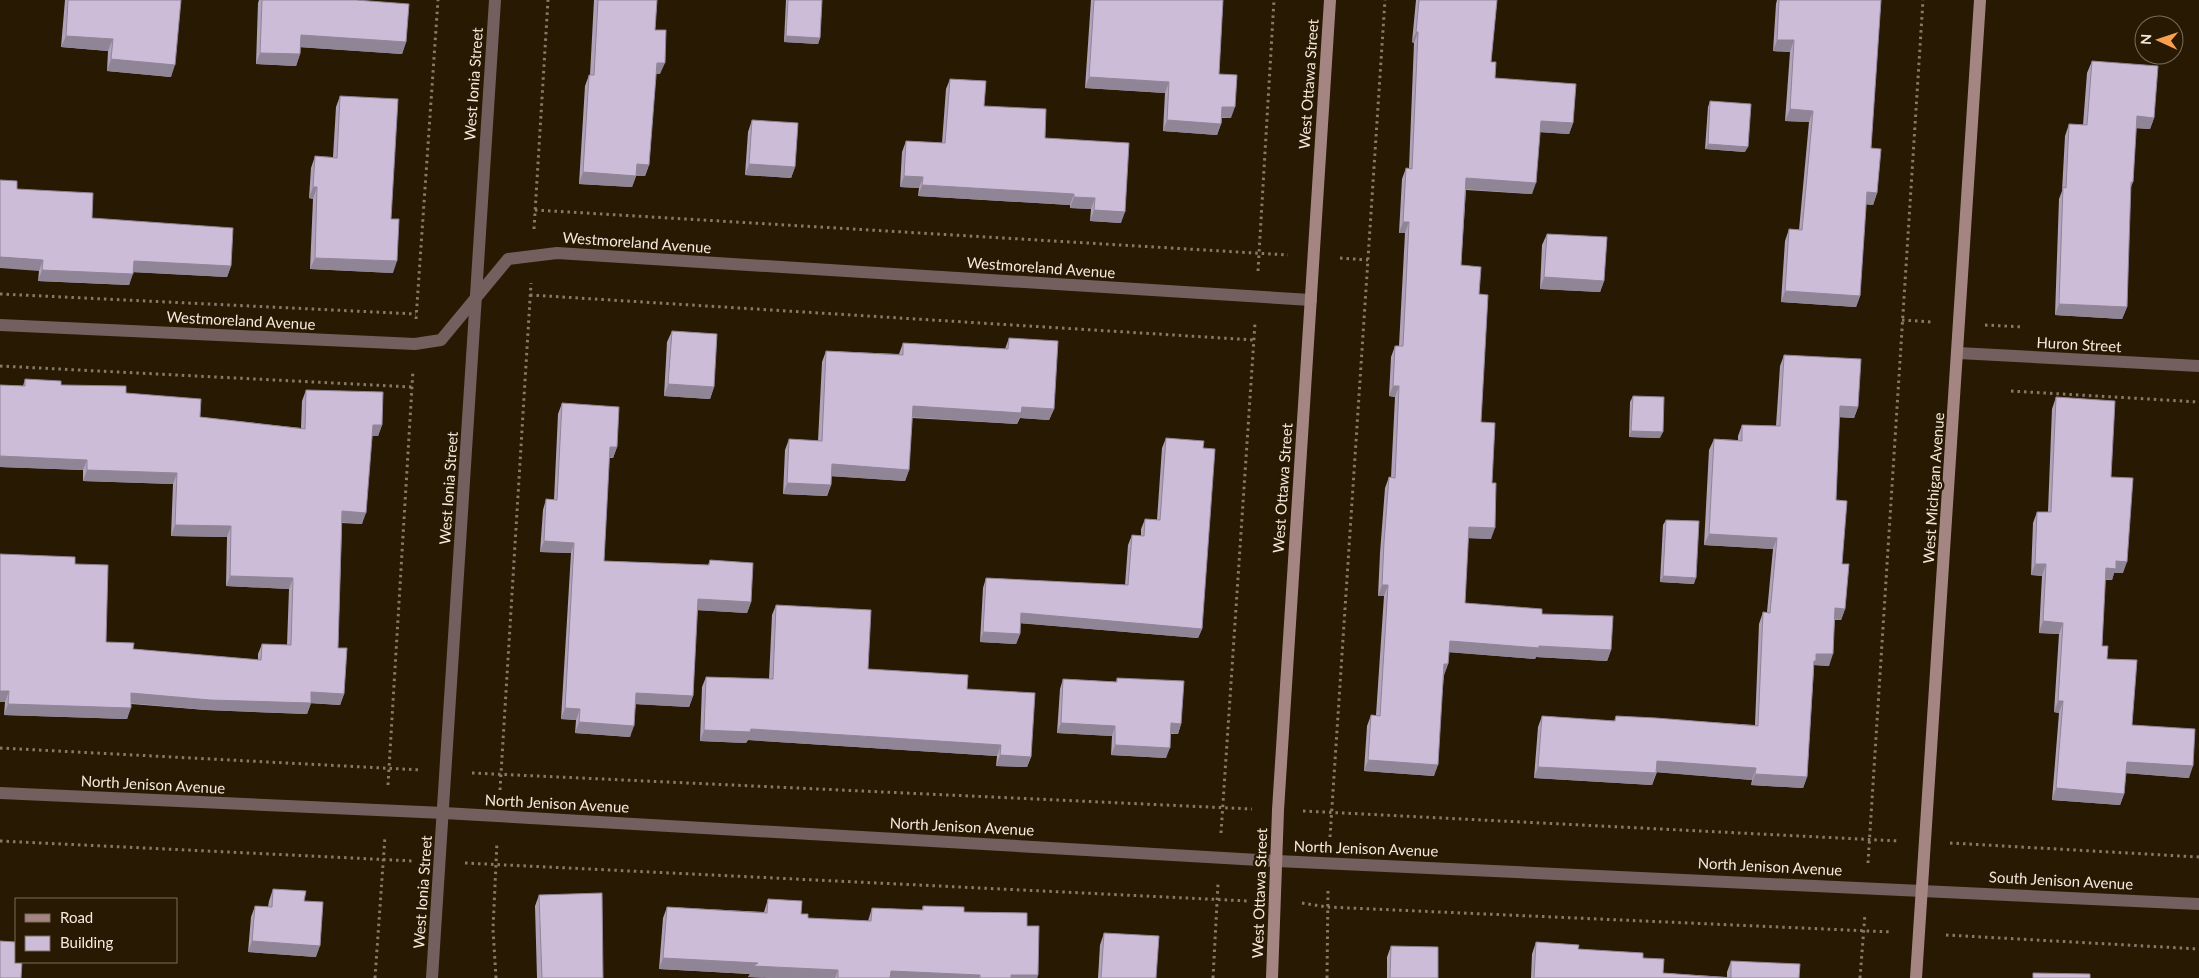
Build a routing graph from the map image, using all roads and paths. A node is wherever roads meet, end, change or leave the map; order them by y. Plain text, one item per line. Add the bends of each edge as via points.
1 (438, 0) edge
2 (495, 0) edge
3 (548, 0) edge
4 (1274, 0) edge
5 (1330, 0) edge
6 (1385, 0) edge
7 (1923, 0) edge
8 (1980, 0) edge
9 (535, 210) junction
10 (1259, 253) junction
11 (533, 254) junction
12 (1314, 256) junction
13 (1368, 260) junction
14 (0, 294) edge
15 (530, 295) junction
16 (476, 297) junction
17 (1257, 297) junction
18 (1311, 300) junction
19 (416, 314) junction
20 (0, 325) edge
21 (1254, 340) junction
22 (415, 344) junction
23 (1958, 354) junction
24 (0, 366) edge
25 (2199, 366) edge
26 (412, 387) junction
27 (2011, 391) dead end
28 (2199, 402) edge
29 (0, 748) edge
30 (389, 769) junction
31 (446, 772) junction
32 (501, 775) junction
33 (0, 793) edge
34 (1223, 807) junction
35 (1278, 810) junction
36 (386, 811) junction
37 (444, 812) junction
38 (1332, 812) junction
39 (498, 816) junction
40 (1869, 839) junction
41 (0, 841) edge
42 (1925, 842) junction
43 (1220, 857) junction
44 (2199, 857) edge
45 (383, 860) junction
46 (1277, 861) junction
47 (440, 862) junction
48 (1329, 863) junction
49 (496, 865) junction
50 (1866, 887) junction
51 (1922, 889) junction
52 (1218, 899) junction
53 (1275, 902) junction
54 (2199, 904) edge
55 (1327, 907) junction
56 (1863, 931) junction
57 (1919, 934) junction
58 (2199, 949) edge
59 (375, 978) edge
60 (432, 978) edge
61 (496, 978) edge
62 (1213, 978) edge
63 (1272, 978) edge
64 (1327, 978) edge
65 (1860, 978) edge
66 (1916, 978) edge

1 - 19 path
2 - 16 street, West Ionia Street
3 - 9 path
4 - 10 path
5 - 12 street, West Ottawa Street
6 - 13 path
7 - 40 path
8 - 23 street, West Michigan Avenue
9 - 10 path
9 - 11 path
10 - 12 path
10 - 17 path
11 - 15 path
11 - 16 street, Westmoreland Avenue via 508,259
11 - 17 street, Westmoreland Avenue
12 - 13 path
12 - 18 street, West Ottawa Street
13 - 38 path
14 - 19 path
15 - 21 path
15 - 32 path
16 - 22 street, Westmoreland Avenue via 441,340
16 - 31 street, West Ionia Street
17 - 18 street, Westmoreland Avenue
17 - 21 path
18 - 35 street, West Ottawa Street
19 - 22 path
20 - 22 street, Westmoreland Avenue
21 - 34 path
22 - 26 path
23 - 25 street, Huron Street
23 - 42 street, West Michigan Avenue
24 - 26 path
26 - 30 path
27 - 28 path
29 - 30 path
30 - 31 path
30 - 36 path
31 - 32 path
31 - 37 street, West Ionia Street
32 - 34 path
32 - 39 path
33 - 36 street, North Jenison Avenue
34 - 35 path
34 - 43 path
35 - 38 path
35 - 46 street, West Ottawa Street
36 - 37 street, North Jenison Avenue
36 - 45 path
37 - 39 street, North Jenison Avenue
37 - 47 street, West Ionia Street
38 - 40 path
38 - 48 path
39 - 43 street, North Jenison Avenue
39 - 49 path
40 - 42 path
40 - 50 path
41 - 45 path
42 - 44 path
42 - 51 street, West Michigan Avenue
43 - 46 street, North Jenison Avenue
43 - 52 path
45 - 47 path
45 - 59 path
46 - 48 street, North Jenison Avenue
46 - 53 street, West Ottawa Street
47 - 49 path
47 - 60 street, West Ionia Street
48 - 50 street, North Jenison Avenue
48 - 55 path
49 - 52 path
49 - 61 path via 492,929
50 - 51 street, North Jenison Avenue
50 - 56 path
51 - 54 street, South Jenison Avenue
51 - 57 street, West Michigan Avenue
52 - 53 path
52 - 62 path
53 - 55 path
53 - 63 street, West Ottawa Street
55 - 56 path
55 - 64 path
56 - 57 path
56 - 65 path
57 - 58 path
57 - 66 street, West Michigan Avenue

